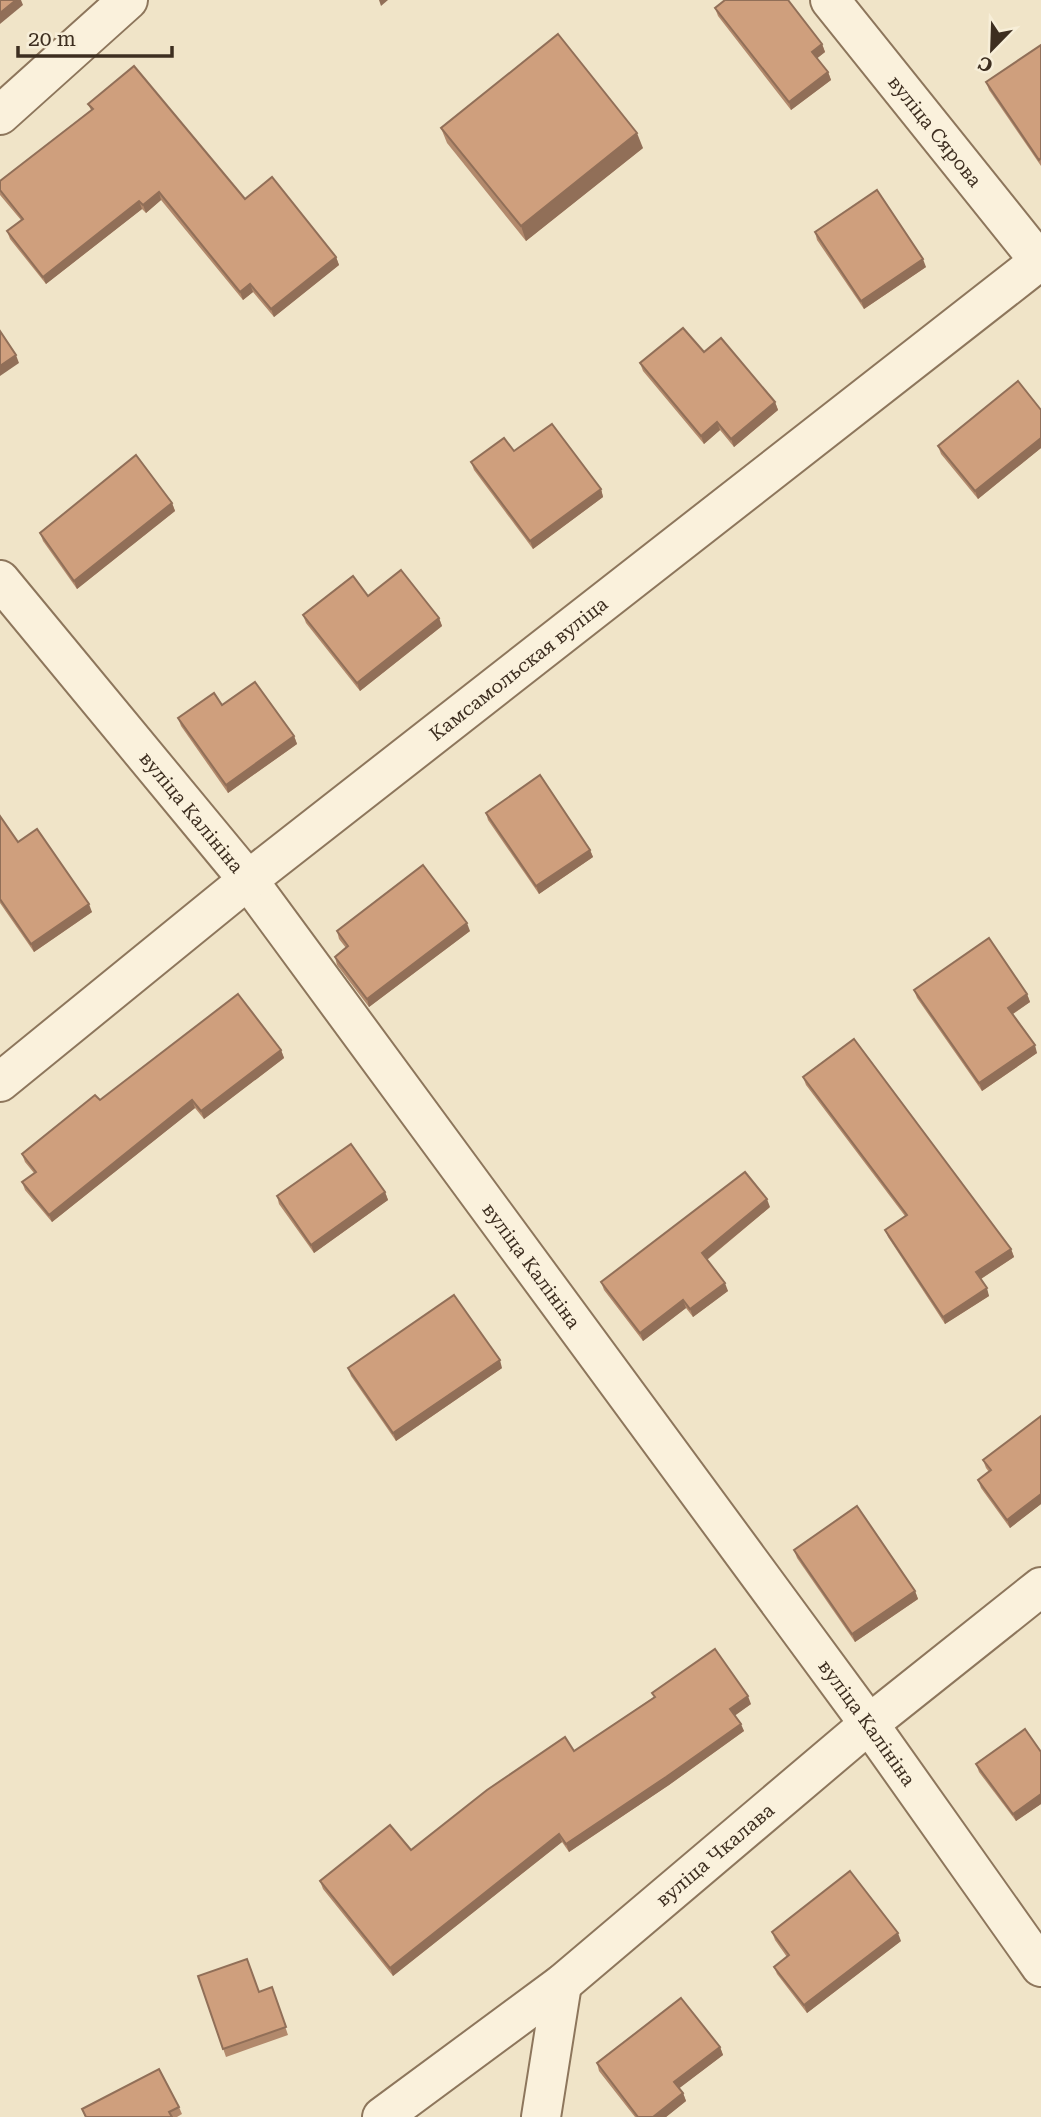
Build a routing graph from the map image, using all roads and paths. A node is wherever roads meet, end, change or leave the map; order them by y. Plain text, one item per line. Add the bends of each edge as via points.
1 (128, 0) edge
2 (830, 0) edge
3 (0, 115) edge
4 (1040, 261) edge
5 (0, 580) edge
6 (248, 880) junction
7 (0, 1082) edge
8 (1041, 1587) edge
9 (870, 1724) junction
10 (1041, 1967) edge
11 (562, 1984) junction
12 (382, 2117) edge
13 (541, 2117) edge

1 - 3 street
2 - 4 street, вуліца Сярова
4 - 6 street, Камсамольская вуліца
5 - 6 street, вуліца Калініна
6 - 7 street, Камсамольская вуліца
6 - 9 street, вуліца Калініна
8 - 9 street, вуліца Чкалава
9 - 10 street, вуліца Калініна
9 - 11 street, вуліца Чкалава
11 - 12 street, вуліца Чкалава
11 - 13 street

